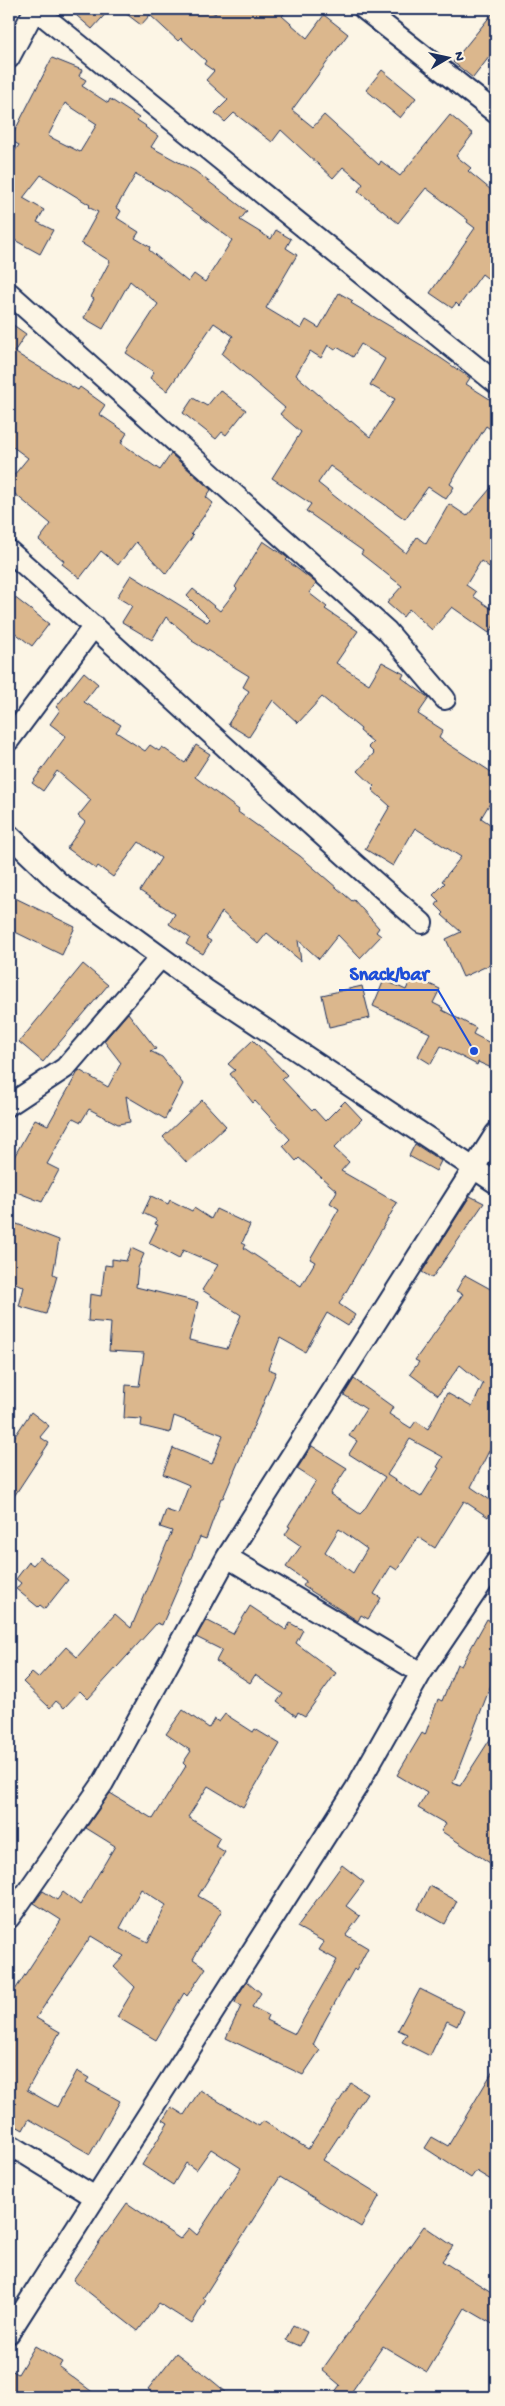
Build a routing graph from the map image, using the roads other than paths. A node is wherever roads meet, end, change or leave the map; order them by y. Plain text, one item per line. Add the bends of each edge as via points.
1 (35, 9) edge
2 (364, 9) edge
3 (9, 58) edge
4 (496, 113) edge
5 (9, 293) edge
6 (496, 383) edge
7 (9, 551) edge
8 (94, 626) junction
9 (445, 699) dead end
10 (9, 740) edge
11 (9, 835) edge
12 (422, 923) dead end
13 (161, 957) junction
14 (9, 1105) edge
15 (496, 1133) edge
16 (472, 1168) junction
17 (496, 1183) edge
18 (228, 1557) junction
19 (496, 1562) edge
20 (421, 1673) junction
21 (9, 1918) edge
22 (9, 2144) edge
23 (95, 2197) junction
24 (9, 2333) edge

1 - 3 street
1 - 6 street
2 - 4 street
5 - 9 street via 387,631
7 - 8 street
8 - 10 street
8 - 12 street via 316,832
11 - 13 street via 58,882
13 - 14 street via 65,1068
13 - 16 street
15 - 16 street
16 - 17 street
16 - 18 street
18 - 20 street
18 - 21 street via 103,1783
19 - 20 street
20 - 23 street via 356,1788
22 - 23 street
23 - 24 street

